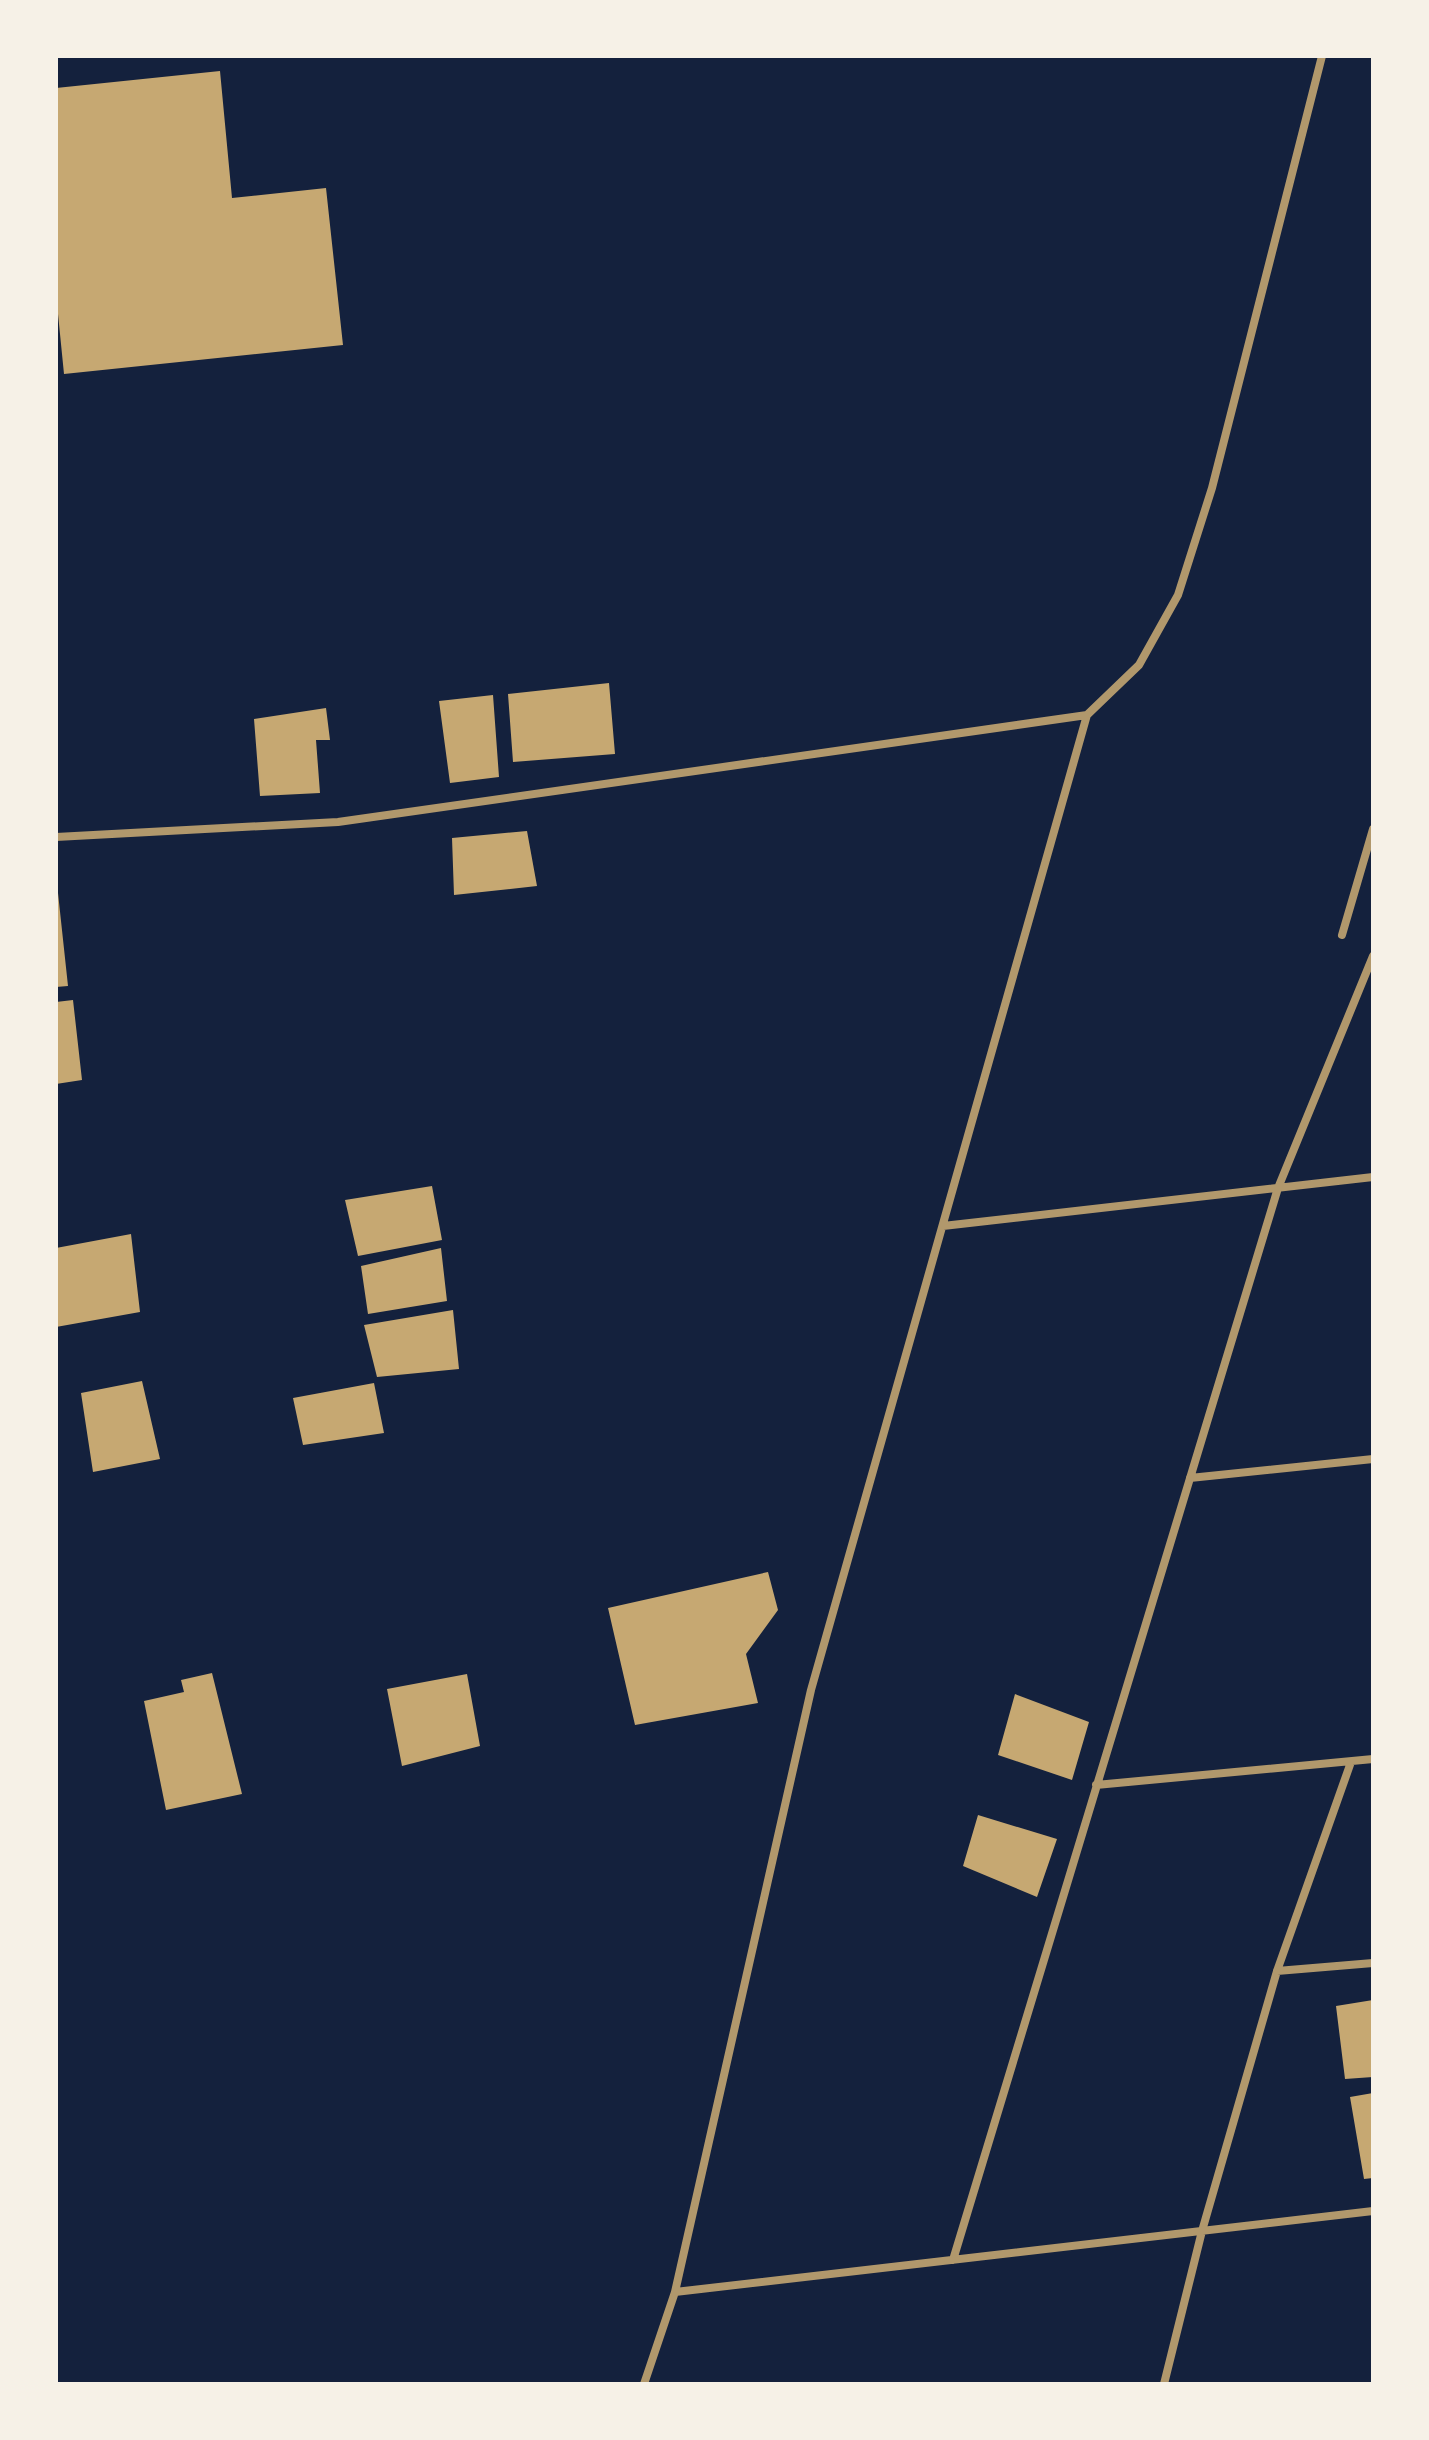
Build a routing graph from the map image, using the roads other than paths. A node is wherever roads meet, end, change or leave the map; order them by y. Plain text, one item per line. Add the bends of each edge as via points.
1 (1322, 56) edge
2 (1087, 715) junction
3 (1373, 829) edge
4 (56, 837) edge
5 (1342, 935) dead end
6 (1373, 956) edge
7 (1373, 1177) edge
8 (1278, 1188) junction
9 (943, 1226) junction
10 (1373, 1459) edge
11 (1190, 1478) junction
12 (1373, 1759) edge
13 (1351, 1762) junction
14 (1096, 1785) junction
15 (1373, 1963) edge
16 (1277, 1971) junction
17 (1373, 2211) edge
18 (1202, 2231) junction
19 (953, 2260) junction
20 (675, 2292) junction
21 (644, 2384) edge
22 (1164, 2384) edge

1 - 2 street via 1212,488 1178,595 1139,665
2 - 4 street via 338,822
2 - 9 street
3 - 5 street
6 - 8 street
7 - 8 street
8 - 9 street
8 - 11 street
9 - 20 street via 811,1690
10 - 11 street
11 - 14 street
12 - 13 street
13 - 14 street
13 - 16 street
14 - 19 street
15 - 16 street
16 - 18 street
17 - 18 street
18 - 19 street
18 - 22 street
19 - 20 street
20 - 21 street

